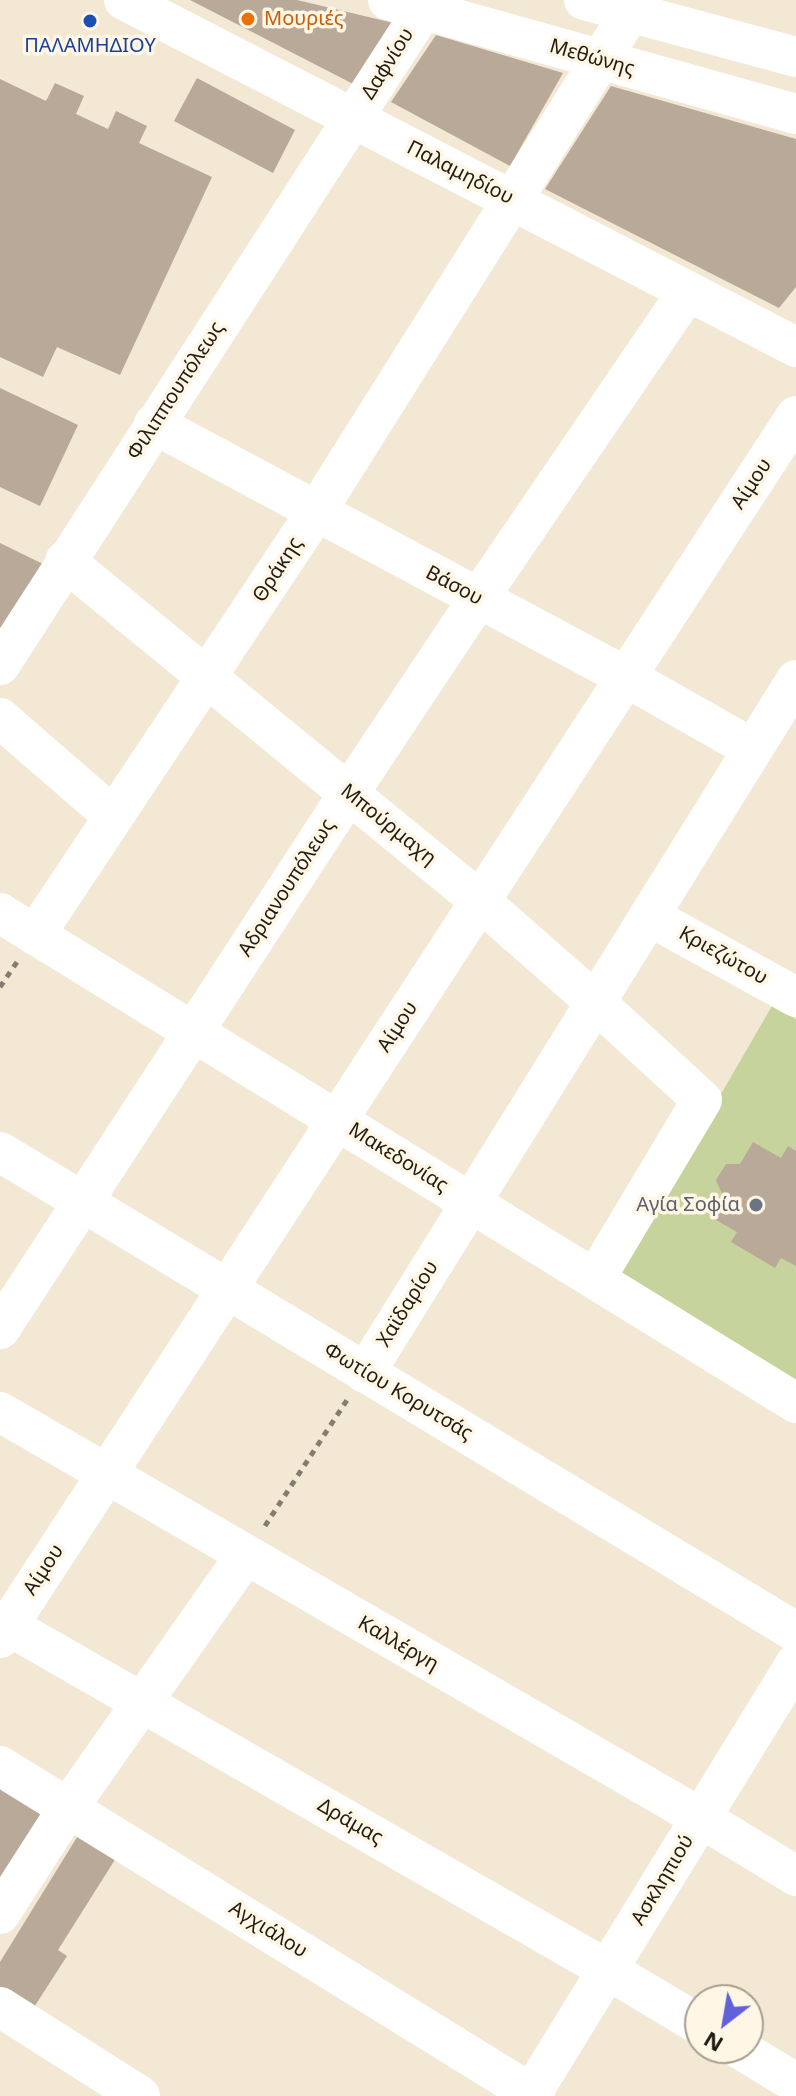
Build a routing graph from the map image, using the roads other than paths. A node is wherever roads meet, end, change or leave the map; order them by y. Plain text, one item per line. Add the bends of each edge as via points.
1 (124, 0) edge
2 (584, 0) edge
3 (405, 5) edge
4 (634, 6) edge
5 (796, 57) edge
6 (599, 60) junction
7 (796, 114) edge
8 (354, 119) junction
9 (512, 200) junction
10 (688, 291) junction
11 (796, 347) edge
12 (796, 416) edge
13 (154, 424) junction
14 (316, 512) junction
15 (65, 561) junction
16 (478, 599) junction
17 (0, 665) edge
18 (626, 677) junction
19 (207, 678) junction
20 (796, 680) edge
21 (0, 718) edge
22 (753, 749) junction
23 (349, 793) junction
24 (113, 816) junction
25 (480, 901) junction
26 (0, 913) edge
27 (649, 916) junction
28 (35, 935) junction
29 (796, 997) edge
30 (595, 1002) junction
31 (193, 1032) junction
32 (337, 1120) junction
33 (0, 1152) edge
34 (83, 1202) junction
35 (471, 1203) junction
36 (595, 1279) junction
37 (227, 1289) junction
38 (0, 1329) edge
39 (365, 1373) junction
40 (796, 1403) edge
41 (0, 1412) edge
42 (106, 1475) junction
43 (245, 1556) junction
44 (3, 1628) edge
45 (796, 1632) edge
46 (796, 1663) edge
47 (142, 1703) junction
48 (0, 1766) edge
49 (68, 1808) junction
50 (701, 1818) junction
51 (796, 1876) edge
52 (0, 1914) edge
53 (608, 1970) junction
54 (0, 2007) edge
55 (684, 2015) edge
56 (764, 2064) edge
57 (796, 2083) edge
58 (532, 2095) edge
59 (140, 2096) edge

1 - 8 street, Παλαμηδίου
2 - 4 street
3 - 6 street, Μεθώνης
3 - 8 street, Δαφνίου
4 - 5 street
4 - 6 street, Θράκης
6 - 7 street, Μεθώνης
6 - 9 street, Θράκης
8 - 9 street, Παλαμηδίου
8 - 13 street, Φιλιππουπόλεως
9 - 10 street, Παλαμηδίου
9 - 14 street, Θράκης
10 - 11 street, Παλαμηδίου
10 - 16 street, Αδριανουπόλεως
12 - 18 street, Αίμου
13 - 14 street, Βάσου
13 - 15 street, Φιλιππουπόλεως
14 - 16 street, Βάσου
14 - 19 street, Θράκης
15 - 17 street, Φιλιππουπόλεως
15 - 19 street, Μπούρμαχη
16 - 18 street, Βάσου
16 - 23 street, Αδριανουπόλεως
18 - 22 street, Βάσου
18 - 25 street, Αίμου
19 - 23 street, Μπούρμαχη
19 - 24 street, Θράκης
20 - 22 street, Χαϊδαρίου
21 - 24 street
22 - 27 street, Χαϊδαρίου
23 - 25 street, Μπούρμαχη
23 - 31 street, Αδριανουπόλεως
24 - 28 street, Θράκης
25 - 30 street, Μπούρμαχη
25 - 32 street, Αίμου
26 - 28 street, Μακεδονίας
27 - 29 street, Κριεζώτου
27 - 30 street, Χαϊδαρίου
28 - 31 street, Μακεδονίας
30 - 35 street, Χαϊδαρίου
30 - 36 street, Μπούρμαχη via 702,1100
31 - 32 street, Μακεδονίας
31 - 34 street, Αδριανουπόλεως
32 - 35 street, Μακεδονίας
32 - 37 street, Αίμου
33 - 34 street, Φωτίου Κορυτσάς
34 - 37 street, Φωτίου Κορυτσάς
34 - 38 street, Αδριανουπόλεως
35 - 36 street, Μακεδονίας
35 - 39 street, Χαϊδαρίου
36 - 40 street, Μακεδονίας
37 - 39 street, Φωτίου Κορυτσάς
37 - 42 street, Αίμου
39 - 45 street, Φωτίου Κορυτσάς
41 - 42 street, Καλλέργη
42 - 43 street, Καλλέργη
42 - 44 street, Αίμου
43 - 47 street
43 - 50 street, Καλλέργη
44 - 47 street, Δράμας
46 - 50 street, Ασκληπιού
47 - 49 street
47 - 53 street, Δράμας
48 - 49 street, Αγχιάλου
49 - 52 street
49 - 58 street, Αγχιάλου
50 - 51 street, Καλλέργη
50 - 53 street, Ασκληπιού
53 - 55 street, Δράμας
53 - 58 street, Ασκληπιού
54 - 59 street
56 - 57 street

